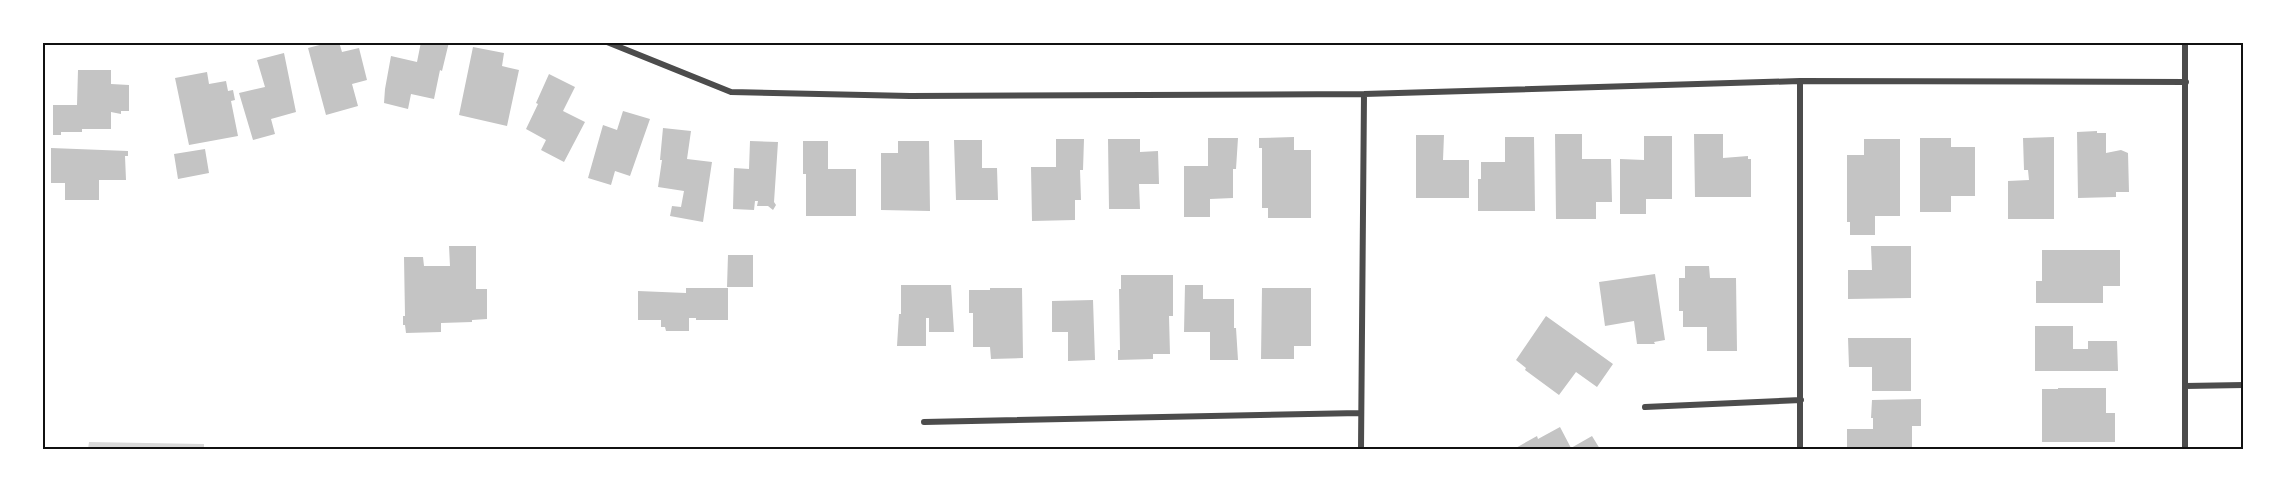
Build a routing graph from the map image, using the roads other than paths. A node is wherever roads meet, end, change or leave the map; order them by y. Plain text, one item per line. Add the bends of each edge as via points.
1 (607, 42) edge
2 (2185, 42) edge
3 (1800, 81) junction
4 (2186, 82) junction
5 (1364, 94) junction
6 (2244, 385) edge
7 (2185, 386) junction
8 (1801, 400) junction
9 (1645, 408) dead end
10 (1360, 413) junction
11 (924, 422) dead end
12 (1361, 449) edge
13 (1800, 449) edge
14 (2185, 449) edge

1 - 5 street via 731,92 910,96
2 - 4 street
3 - 4 street
3 - 5 street
3 - 8 street
4 - 7 street
5 - 10 street
6 - 7 street
7 - 14 street
8 - 9 street
8 - 13 street
10 - 11 street
10 - 12 street

